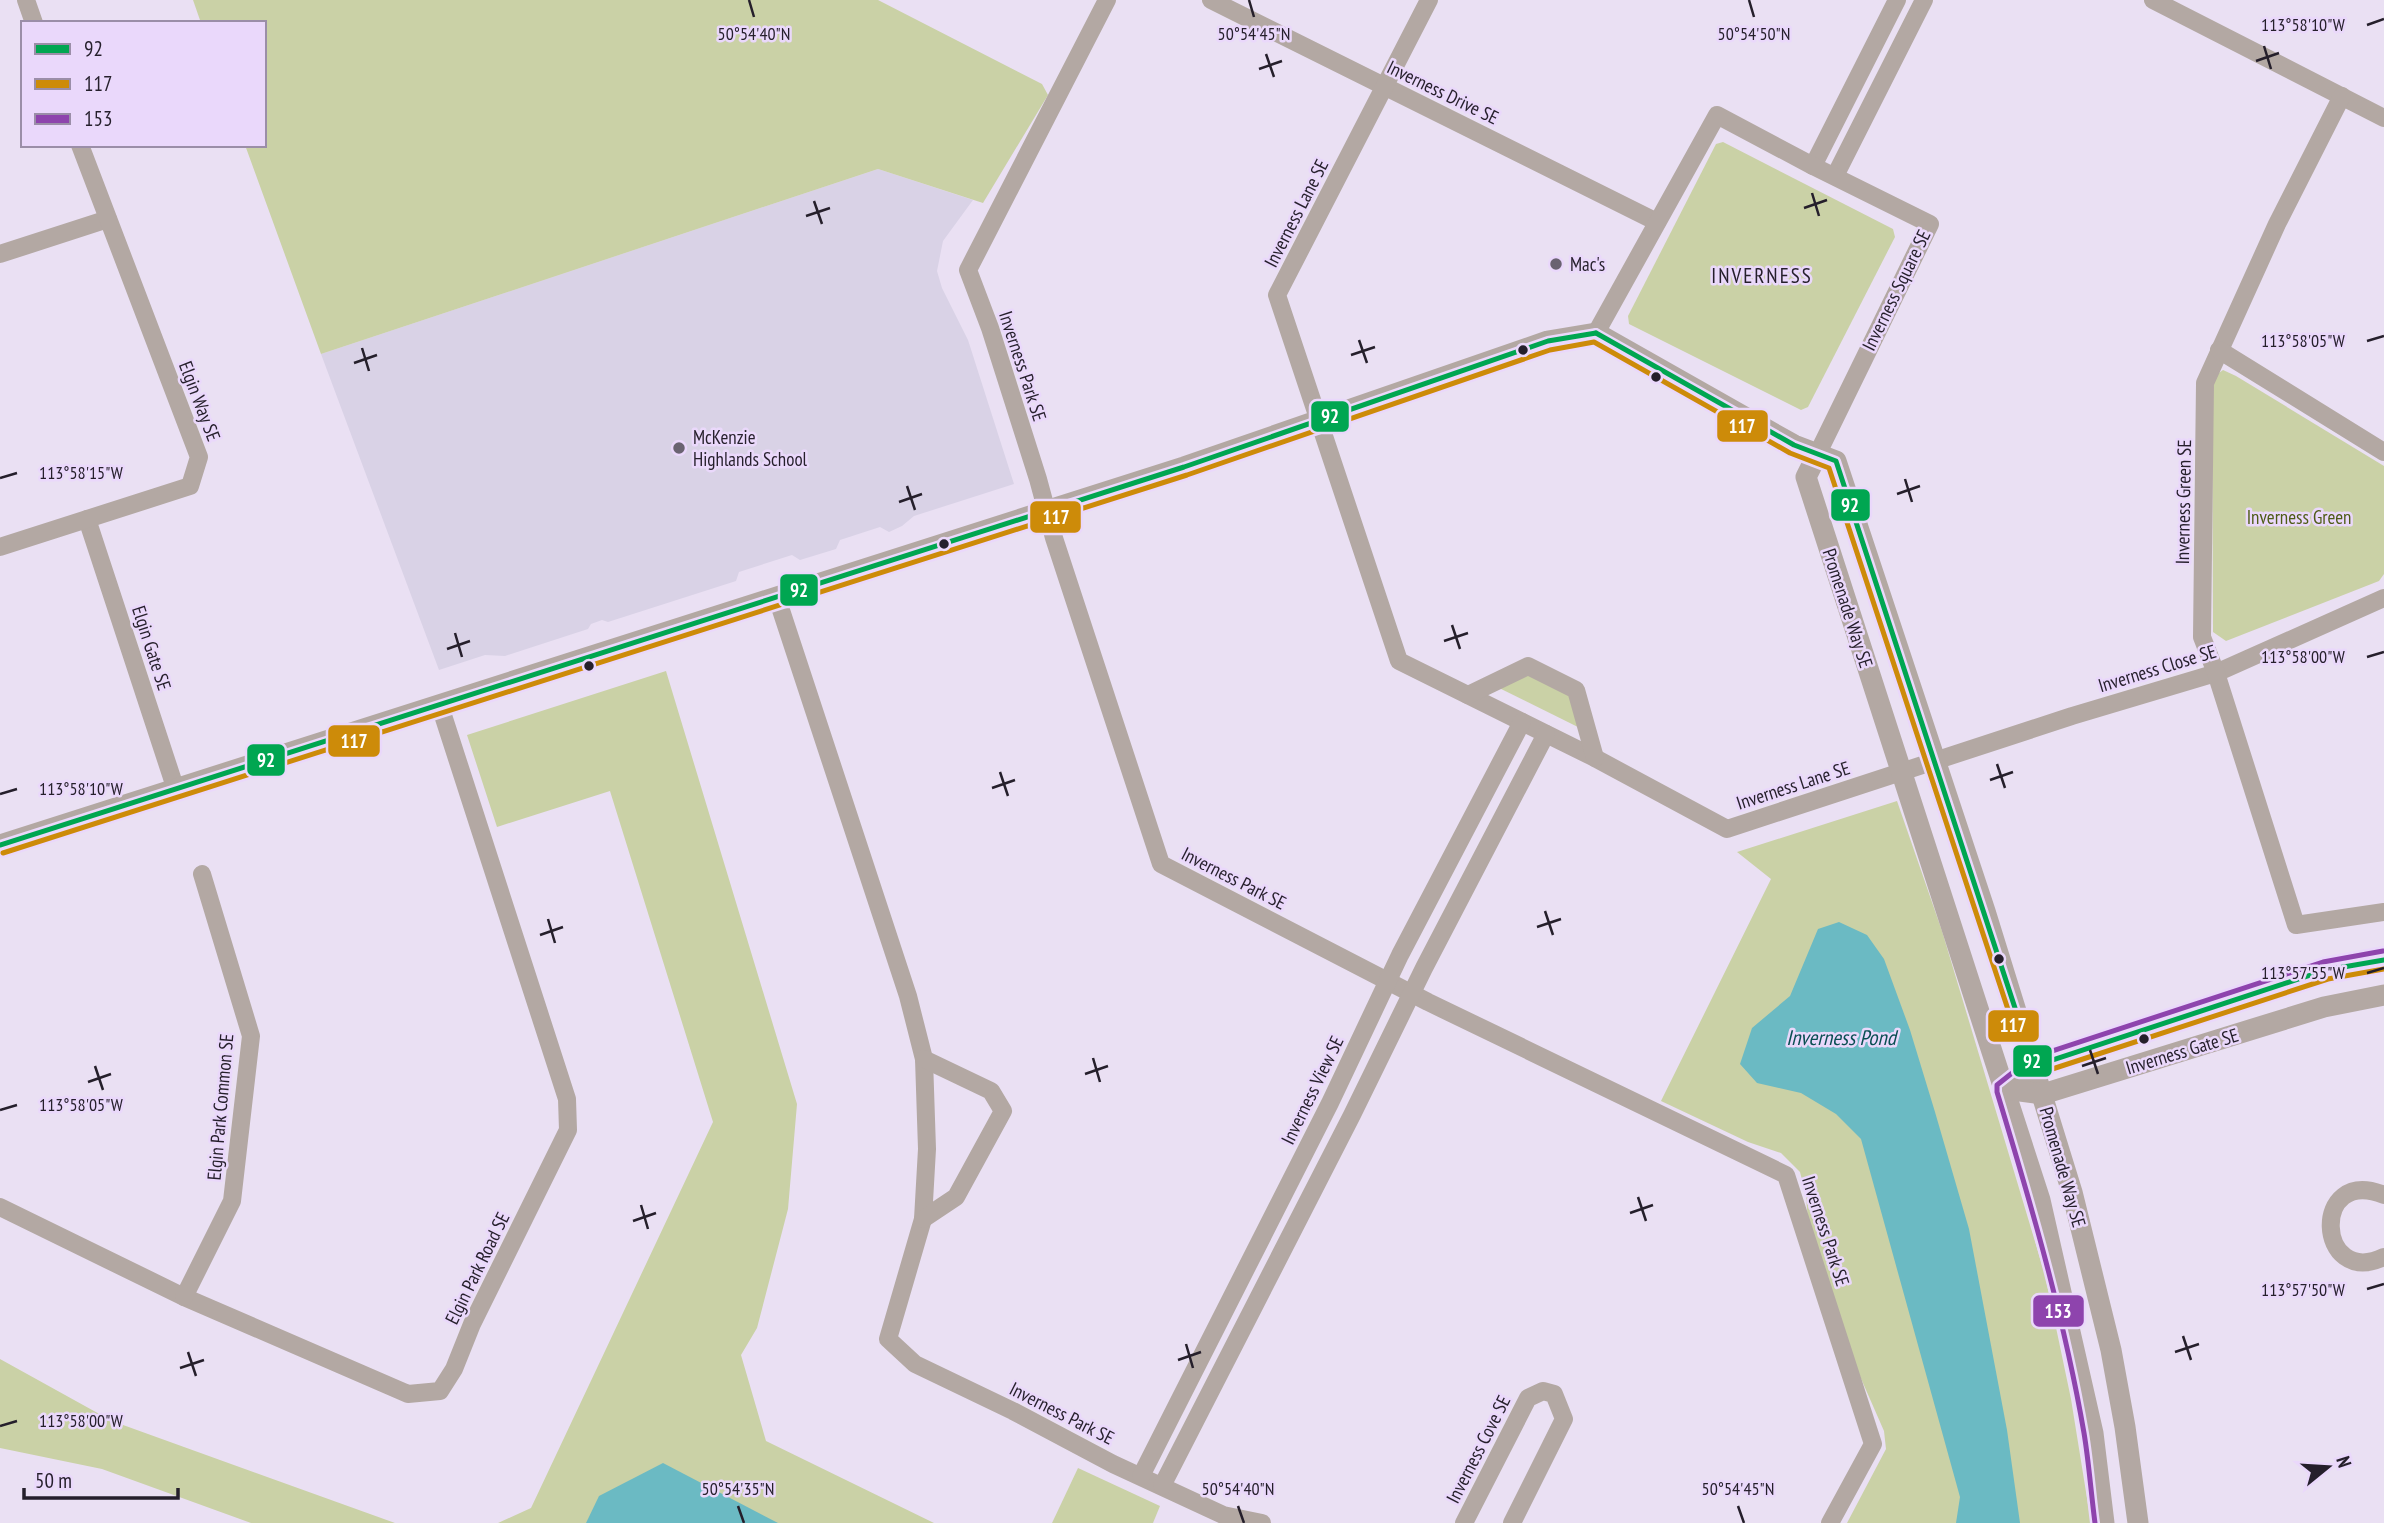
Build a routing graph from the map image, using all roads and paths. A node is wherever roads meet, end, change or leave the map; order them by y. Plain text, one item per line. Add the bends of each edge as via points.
1 (26, 0) edge
2 (1107, 0) edge
3 (1211, 0) edge
4 (1429, 0) edge
5 (1896, 0) edge
6 (1924, 0) edge
7 (2153, 0) edge
8 (33, 21) edge
9 (1385, 87) junction
10 (2342, 96) junction
11 (2384, 118) edge
12 (81, 147) edge
13 (1813, 166) junction
14 (1835, 176) junction
15 (108, 219) junction
16 (1657, 222) junction
17 (0, 254) edge
18 (1596, 333) junction
19 (2219, 350) junction
20 (1318, 421) junction
21 (2384, 452) edge
22 (1816, 455) junction
23 (1045, 511) junction
24 (87, 519) junction
25 (0, 547) edge
26 (778, 598) junction
27 (2384, 598) edge
28 (2216, 673) junction
29 (1468, 695) junction
30 (440, 706) junction
31 (1522, 722) junction
32 (1546, 734) junction
33 (1595, 758) junction
34 (1935, 761) junction
35 (1901, 772) junction
36 (176, 790) junction
37 (0, 845) edge
38 (202, 874) dead end
39 (2384, 912) edge
40 (2384, 960) edge
41 (1388, 980) junction
42 (1412, 994) junction
43 (2384, 995) edge
44 (924, 1059) junction
45 (2034, 1066) junction
46 (2005, 1089) junction
47 (2043, 1094) junction
48 (2384, 1195) edge
49 (0, 1207) edge
50 (923, 1219) junction
51 (2384, 1257) edge
52 (184, 1297) junction
53 (1141, 1476) junction
54 (1162, 1486) junction
55 (1262, 1523) edge
56 (1464, 1523) edge
57 (1512, 1523) edge
58 (1830, 1523) edge
59 (2104, 1523) edge
60 (2138, 1523) edge

1 - 8 street
2 - 23 street, Inverness Park SE via 968,270
3 - 9 street, Inverness Drive SE
4 - 9 street, Inverness Lane SE
5 - 13 street
6 - 14 street
7 - 10 street
9 - 16 street, Inverness Drive SE
9 - 20 street, Inverness Lane SE via 1277,295
10 - 11 street
10 - 19 street, Inverness Green SE
12 - 15 street, Elgin Way SE
13 - 14 street, Inverness Square SE
13 - 16 street, Inverness Square SE via 1717,115
14 - 22 street, Inverness Square SE via 1930,224
15 - 17 street
15 - 24 street, Elgin Way SE via 199,457 190,486
16 - 18 street, Inverness Square SE
18 - 20 street via 1548,341
18 - 22 street
19 - 21 street
19 - 28 street, Inverness Green SE via 2205,383 2202,637
20 - 23 street
20 - 29 street, Inverness Lane SE via 1399,661
22 - 34 street, Promenade Way SE via 1836,461
22 - 35 street, Promenade Way SE via 1806,477
23 - 26 street
23 - 41 street, Inverness Park SE via 1161,864
24 - 25 street, Elgin Way SE
24 - 36 street, Elgin Gate SE
26 - 30 street
26 - 44 street, Inverness Park SE via 908,996
27 - 28 street, Inverness Close SE
28 - 34 street, Inverness Close SE
28 - 39 street, Inverness Green SE via 2296,925
29 - 31 street, Inverness Lane SE
29 - 33 street via 1528,666 1576,690
30 - 36 street
30 - 52 street, Elgin Park Road SE via 567,1099 568,1130 440,1391 408,1394
31 - 32 street, Inverness Lane SE
31 - 41 street, Inverness View SE
32 - 33 street, Inverness Lane SE
32 - 42 street
33 - 35 street, Inverness Lane SE via 1727,829
34 - 35 street, Inverness Lane SE
34 - 45 street, Promenade Way SE
35 - 46 street, Promenade Way SE
36 - 37 street
38 - 52 street, Elgin Park Common SE via 251,1036 232,1201
40 - 45 street, Inverness Gate SE via 2326,970
41 - 42 street, Inverness Park SE
41 - 53 street, Inverness View SE
42 - 54 street
42 - 58 street, Inverness Park SE via 1786,1175 1873,1444
43 - 47 street, Inverness Gate SE via 2324,1007
44 - 50 street, Inverness Park SE via 927,1149
44 - 50 street via 991,1091 1003,1111 956,1197
45 - 46 street, Inverness Gate SE
45 - 47 street, Promenade Way SE
46 - 47 street, Inverness Gate SE
46 - 59 street, Promenade Way SE via 2062,1292 2093,1433
47 - 60 street, Promenade Way SE via 2111,1350
48 - 51 street via 2362,1190 2350,1193 2333,1209 2329,1221 2341,1254 2363,1262
49 - 52 street, Elgin Park Road SE
50 - 53 street, Inverness Park SE via 888,1339 915,1364
53 - 54 street, Inverness Park SE
54 - 55 street, Inverness Park SE via 1223,1515
56 - 57 street, Inverness Cove SE via 1528,1398 1543,1391 1554,1394 1564,1419

